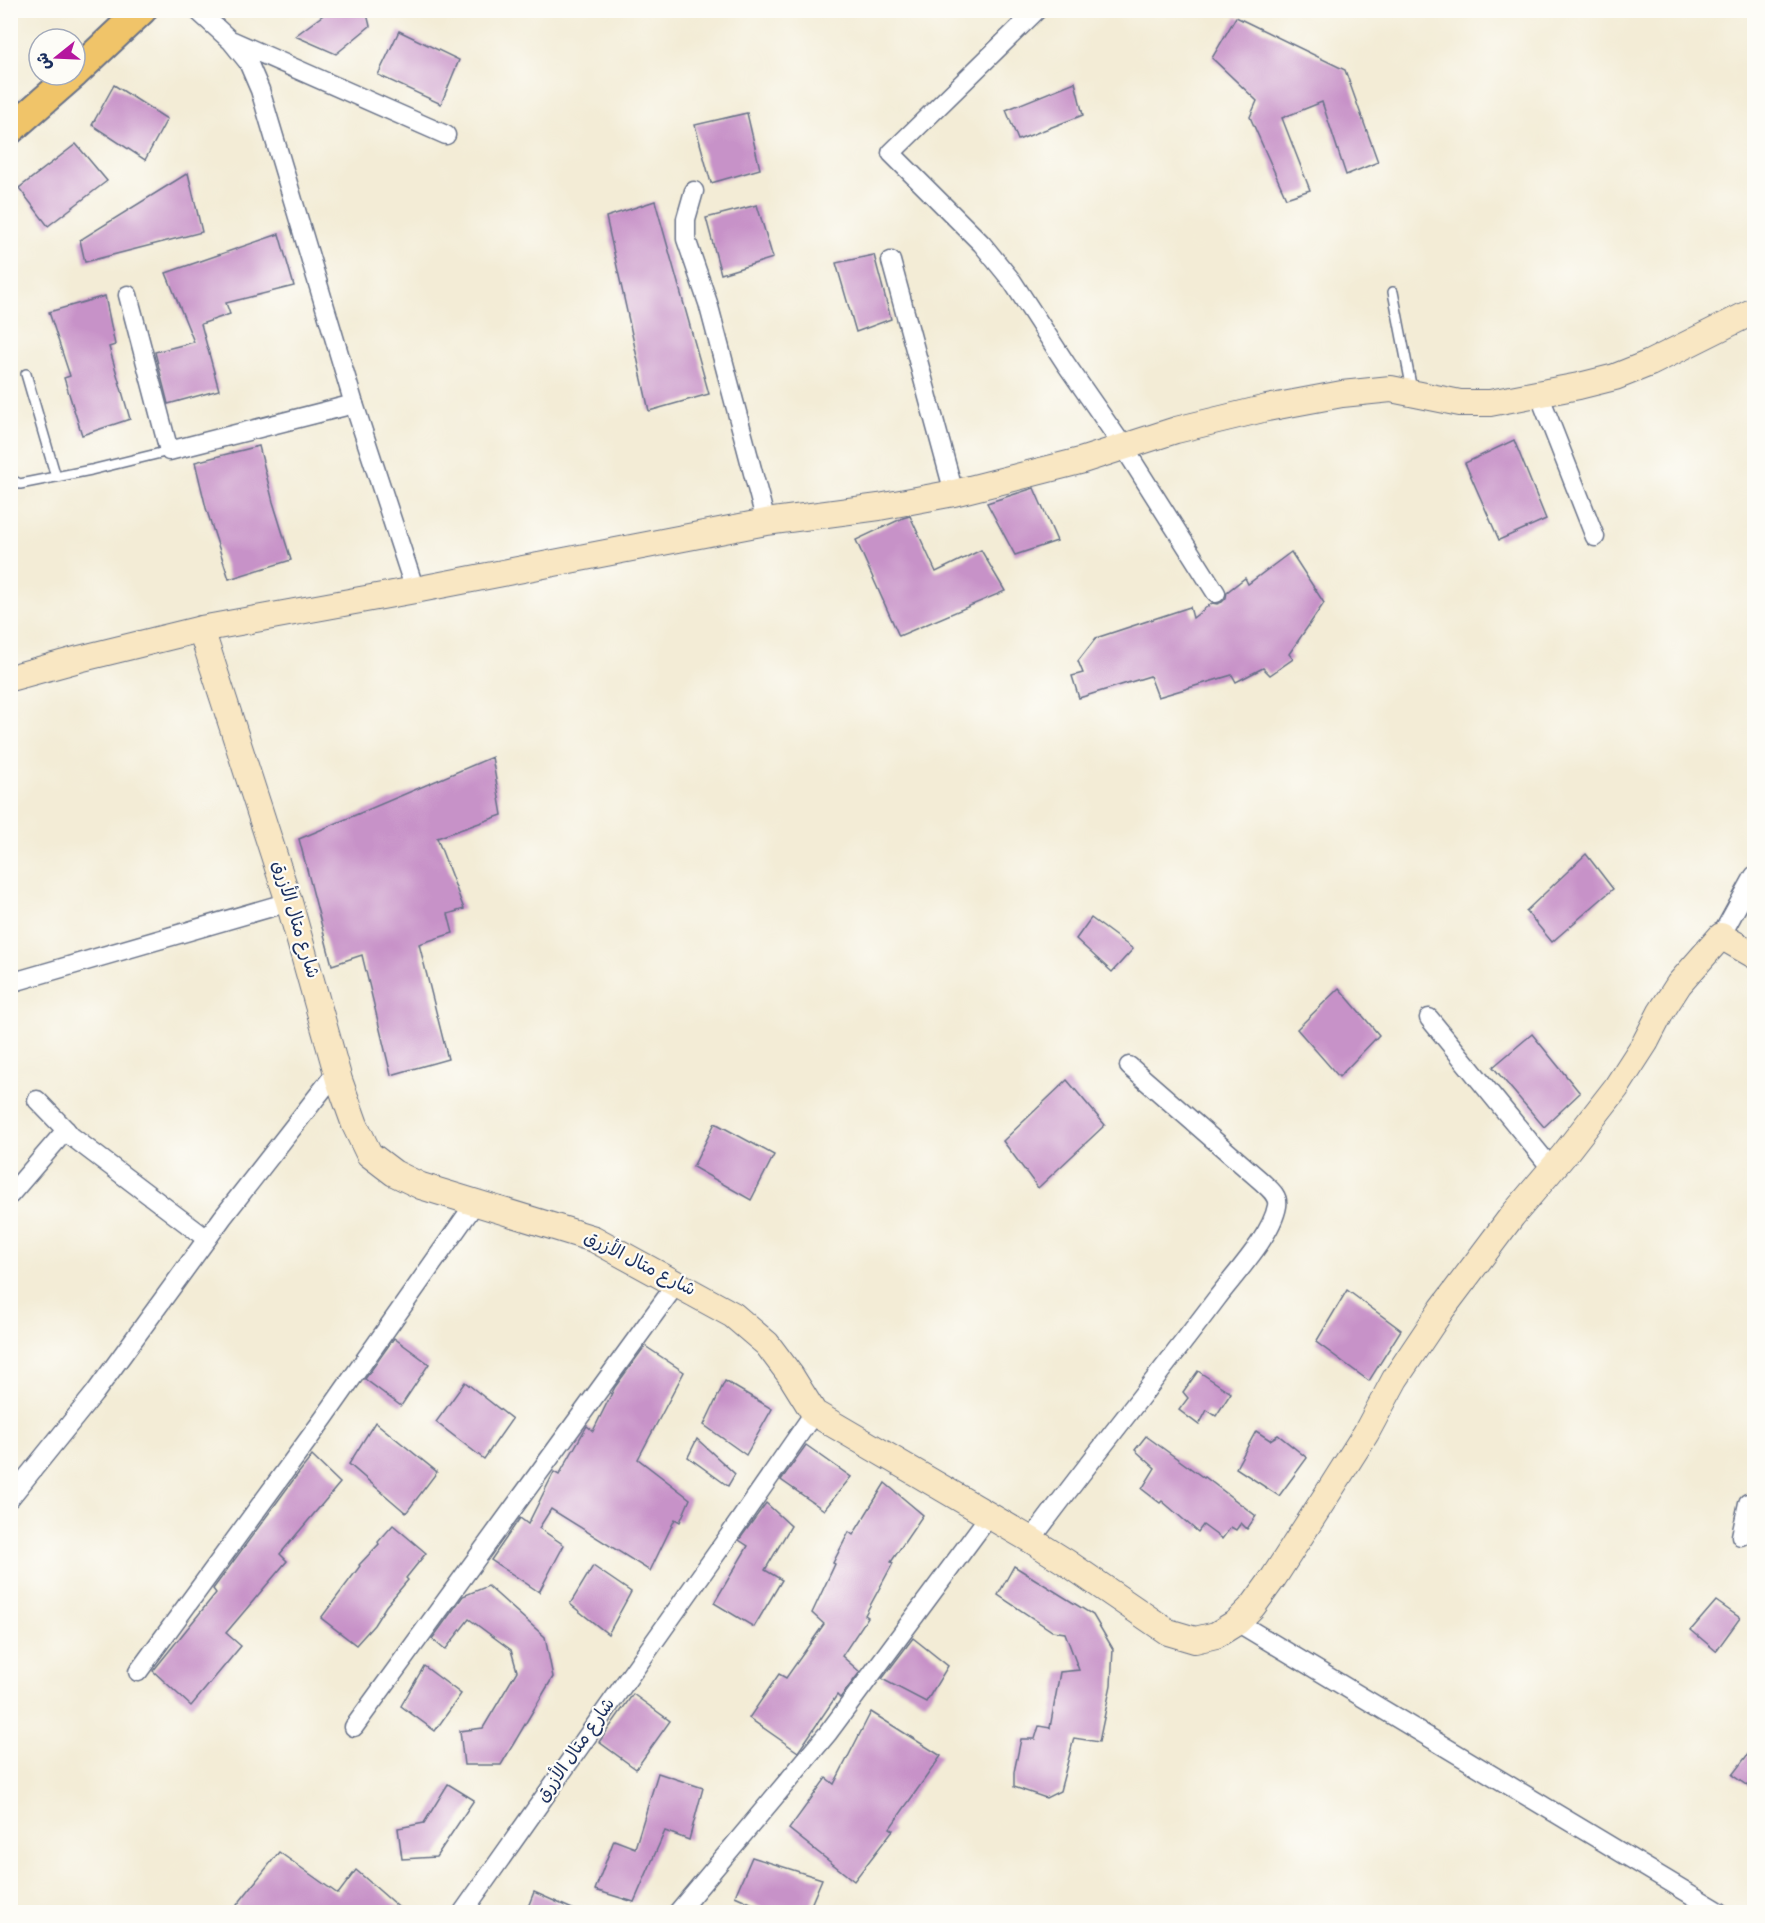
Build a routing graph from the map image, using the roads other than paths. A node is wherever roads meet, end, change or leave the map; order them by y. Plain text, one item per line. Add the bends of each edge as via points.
1 (142, 10) edge
2 (197, 10) edge
3 (1036, 10) edge
4 (231, 41) junction
5 (87, 62) edge
6 (59, 87) edge
7 (10, 130) edge
8 (446, 135) dead end
9 (694, 191) dead end
10 (891, 261) dead end
11 (1393, 292) dead end
12 (128, 295) dead end
13 (1755, 311) edge
14 (26, 374) dead end
15 (1412, 393) junction
16 (1539, 394) junction
17 (354, 404) junction
18 (1123, 446) junction
19 (169, 451) junction
20 (56, 477) junction
21 (10, 479) edge
22 (954, 493) junction
23 (766, 522) junction
24 (1595, 537) dead end
25 (415, 590) junction
26 (1216, 593) dead end
27 (201, 629) junction
28 (10, 678) edge
29 (1755, 876) edge
30 (289, 902) junction
31 (1721, 936) junction
32 (1755, 955) edge
33 (17, 981) dead end
34 (1429, 1018) dead end
35 (1129, 1066) dead end
36 (337, 1071) junction
37 (37, 1100) dead end
38 (66, 1130) junction
39 (1552, 1169) junction
40 (10, 1195) edge
41 (476, 1202) junction
42 (207, 1239) junction
43 (677, 1283) junction
44 (814, 1413) junction
45 (10, 1498) edge
46 (1755, 1503) edge
47 (989, 1516) junction
48 (1741, 1536) dead end
49 (1031, 1540) junction
50 (1237, 1622) junction
51 (138, 1672) dead end
52 (354, 1727) dead end
53 (463, 1912) edge
54 (678, 1912) edge
55 (1720, 1912) edge

1 - 5 main road
2 - 4 street
3 - 18 street via 891,153 982,244 1012,281
4 - 8 street
4 - 17 street via 248,62 260,90
6 - 7 main road
9 - 23 street via 686,219 686,239 708,303
10 - 22 street
11 - 15 lane
12 - 19 street
13 - 16 street via 1624,373
14 - 20 lane
15 - 16 street via 1460,403 1490,403
15 - 18 street via 1391,389 1332,396 1255,411
16 - 24 street
17 - 19 street
17 - 25 street
18 - 22 street
18 - 26 street
19 - 20 lane
20 - 21 lane via 20,484
22 - 23 street
23 - 25 street
25 - 27 street
27 - 28 street
27 - 30 street, شارع متال الأزرق
29 - 31 street
30 - 33 street
30 - 36 street, شارع متال الأزرق
31 - 32 street
31 - 39 street via 1679,984 1616,1088
34 - 39 street
35 - 49 street via 1261,1181 1277,1198 1277,1206 1263,1237
36 - 41 street, شارع متال الأزرق via 369,1154 394,1173 421,1186
36 - 42 street
37 - 38 street
38 - 40 street
38 - 42 street
39 - 50 street via 1442,1309 1275,1577
41 - 43 street, شارع متال الأزرق via 594,1239
41 - 51 street
42 - 45 street via 94,1394
43 - 44 street, شارع متال الأزرق via 734,1315 767,1344
43 - 52 street
44 - 47 street
44 - 53 street, شارع متال الأزرق
46 - 48 street via 1748,1503
47 - 49 street
47 - 54 street via 828,1733
49 - 50 street via 1168,1632 1196,1640 1216,1635
50 - 55 street

